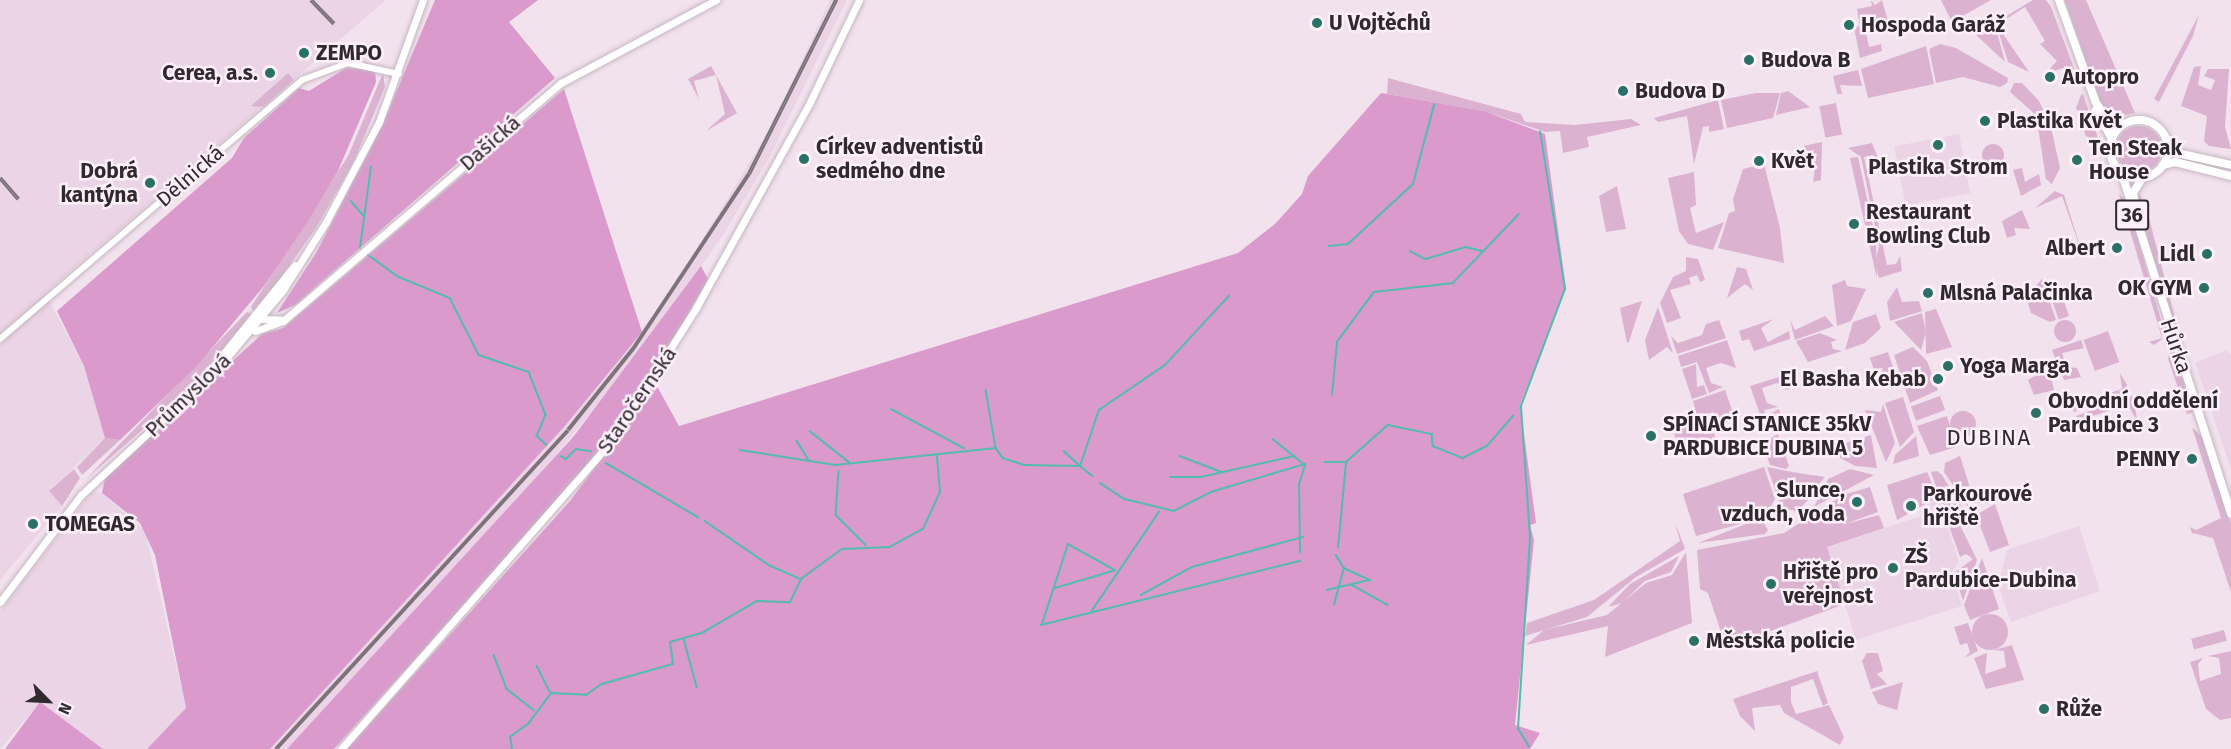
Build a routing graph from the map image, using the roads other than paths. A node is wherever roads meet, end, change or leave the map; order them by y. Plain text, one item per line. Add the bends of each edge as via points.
1 (423, 0) edge
2 (716, 0) edge
3 (859, 0) edge
4 (2059, 0) edge
5 (399, 74) junction
6 (2092, 91) junction
7 (2124, 124) junction
8 (2112, 139) junction
9 (2167, 145) junction
10 (2163, 165) junction
11 (2231, 165) edge
12 (2121, 171) junction
13 (2231, 176) edge
14 (2143, 177) junction
15 (350, 179) junction
16 (2147, 257) junction
17 (270, 308) junction
18 (259, 317) junction
19 (273, 318) junction
20 (286, 319) junction
21 (268, 326) junction
22 (0, 339) edge
23 (240, 344) junction
24 (131, 449) junction
25 (2231, 512) edge
26 (0, 602) edge
27 (341, 749) edge

1 - 5 main road, Průmyslová
2 - 20 main road, Dašická via 561,83
3 - 27 main road, Staročernská via 797,128 639,402 566,498
4 - 6 main road, 36
5 - 15 main road, Průmyslová
5 - 22 street, Dělnická via 348,63 302,80
6 - 7 main road, 36 via 2106,118
6 - 8 main road, 36
7 - 8 main road
7 - 9 main road via 2151,122
8 - 12 main road, 36 via 2111,157
9 - 10 main road
9 - 11 main road via 2176,153
10 - 13 main road via 2175,162
10 - 14 main road, 36
12 - 14 main road, 36
12 - 16 main road, Hůrka / 36
14 - 16 main road, Hůrka / 36 via 2134,196
15 - 17 main road, Průmyslová
15 - 18 main road, Průmyslová
16 - 25 main road, Hůrka / 36
17 - 18 main road, Průmyslová
17 - 19 main road
18 - 19 main road
18 - 21 main road
18 - 23 main road, Průmyslová
18 - 24 main road, Průmyslová
19 - 20 main road
20 - 21 main road, Dašická
21 - 23 main road, Dašická
23 - 24 main road, Průmyslová
24 - 26 main road via 97,478

